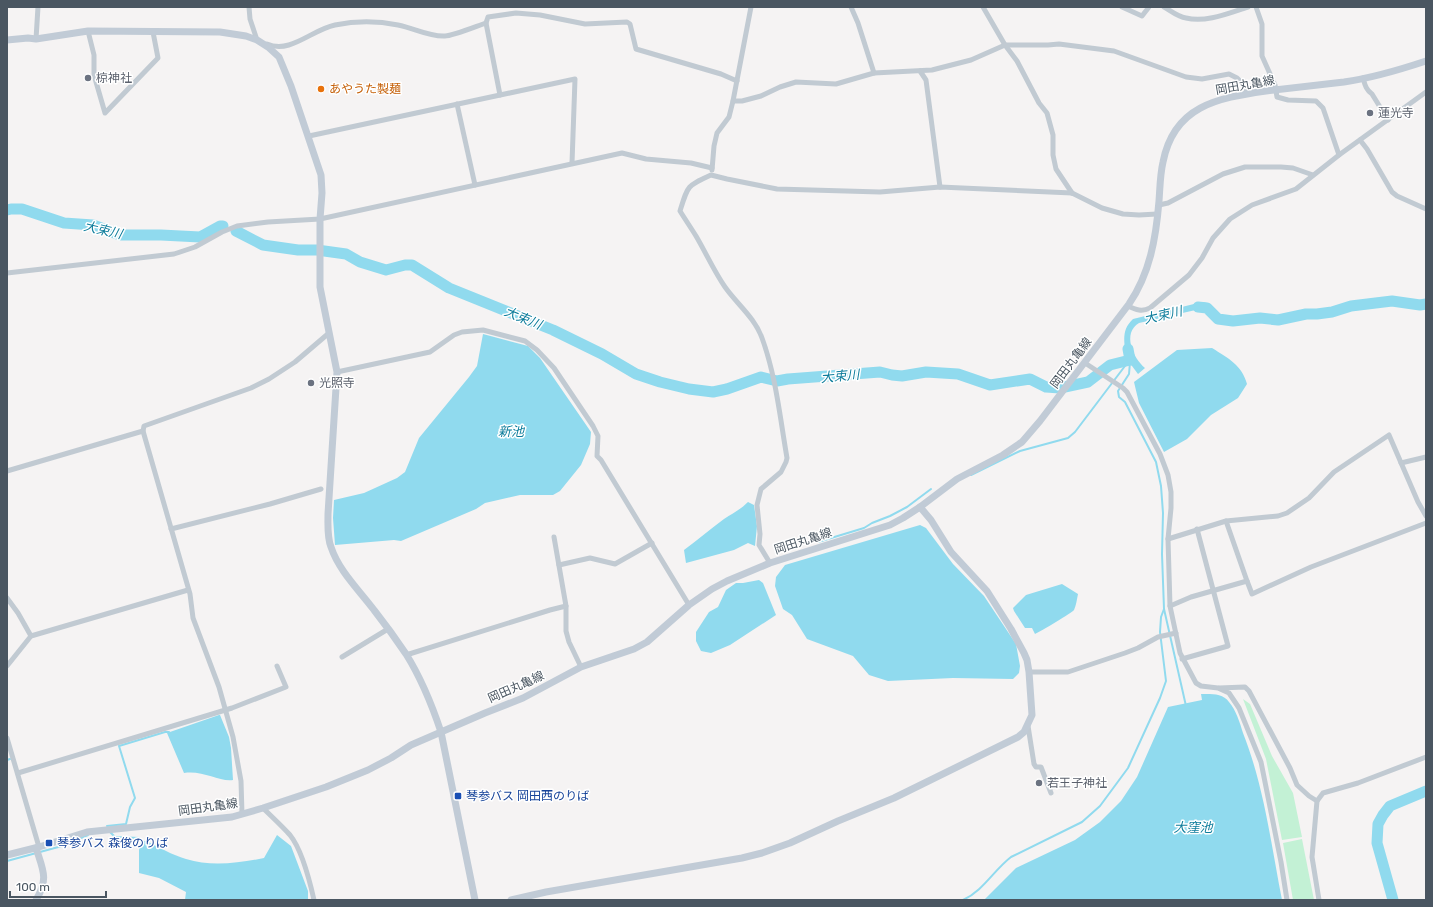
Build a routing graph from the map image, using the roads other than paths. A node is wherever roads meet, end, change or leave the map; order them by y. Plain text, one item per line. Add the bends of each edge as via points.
1 (38, 7) edge
2 (249, 7) edge
3 (751, 7) edge
4 (851, 7) edge
5 (983, 7) edge
6 (1122, 7) edge
7 (1149, 7) edge
8 (1164, 7) edge
9 (1248, 7) edge
10 (1256, 7) edge
11 (486, 23) junction
12 (88, 31) junction
13 (154, 32) junction
14 (36, 39) junction
15 (7, 40) edge
16 (257, 40) junction
17 (1005, 45) junction
18 (1426, 61) edge
19 (920, 71) junction
20 (874, 73) junction
21 (1363, 78) junction
22 (738, 81) junction
23 (1275, 90) junction
24 (1426, 92) edge
25 (1247, 93) junction
26 (500, 95) junction
27 (733, 101) junction
28 (457, 104) junction
29 (1388, 120) junction
30 (309, 136) junction
31 (1360, 140) junction
32 (1339, 155) junction
33 (572, 163) junction
34 (712, 168) junction
35 (712, 175) junction
36 (1313, 175) junction
37 (475, 185) junction
38 (940, 187) junction
39 (1072, 193) junction
40 (1159, 205) junction
41 (1426, 208) edge
42 (1157, 214) junction
43 (320, 219) junction
44 (7, 273) edge
45 (1128, 306) junction
46 (329, 333) junction
47 (1085, 363) junction
48 (337, 372) junction
49 (143, 431) junction
50 (1426, 458) edge
51 (1401, 463) junction
52 (7, 471) edge
53 (321, 489) dead end
54 (920, 507) junction
55 (1426, 516) edge
56 (1226, 521) junction
57 (1426, 522) edge
58 (171, 529) junction
59 (1197, 529) junction
60 (554, 537) dead end
61 (1168, 538) junction
62 (652, 543) junction
63 (770, 563) junction
64 (559, 565) junction
65 (1247, 581) junction
66 (188, 590) junction
67 (1214, 591) junction
68 (7, 598) edge
69 (689, 605) junction
70 (566, 606) junction
71 (1170, 606) junction
72 (388, 629) junction
73 (1175, 633) junction
74 (31, 636) junction
75 (406, 655) junction
76 (342, 657) dead end
77 (1182, 659) junction
78 (7, 666) edge
79 (277, 666) dead end
80 (581, 667) junction
81 (1029, 672) junction
82 (1218, 688) junction
83 (225, 710) junction
84 (1028, 726) junction
85 (441, 732) junction
86 (7, 738) edge
87 (1426, 757) edge
88 (18, 773) junction
89 (1051, 793) dead end
90 (1317, 801) junction
91 (263, 808) junction
92 (242, 814) junction
93 (37, 851) junction
94 (7, 855) edge
95 (36, 900) edge
96 (314, 900) edge
97 (475, 900) edge
98 (511, 900) edge
99 (1287, 900) edge
100 (1319, 900) edge

1 - 14 street
2 - 16 street
3 - 22 street
4 - 20 street
5 - 17 street
6 - 7 street via 1142,16
8 - 9 street via 1182,17 1196,19 1213,18
10 - 23 street via 1262,24 1262,56
11 - 16 street via 446,37 399,25 373,22 335,25 317,31 289,46 273,46
11 - 22 street via 488,18 516,12 585,24 627,22 630,24 636,49
11 - 26 street
12 - 13 street
12 - 13 street via 94,56 94,75 105,113 158,58
12 - 14 street
13 - 16 street via 235,34
14 - 15 street
16 - 30 street via 279,57
17 - 19 street via 971,60
17 - 25 street via 1059,44 1114,51 1186,77 1202,79 1229,74 1245,86
17 - 39 street via 1047,113 1053,136 1056,168
18 - 21 street, 岡田丸亀線
19 - 20 street
19 - 38 street via 926,80
20 - 27 street via 836,84 796,82 780,86 761,96
21 - 23 street, 岡田丸亀線
21 - 29 street via 1365,86
22 - 27 street
23 - 25 street, 岡田丸亀線
23 - 32 street via 1277,97 1316,101 1323,108
24 - 29 street
25 - 40 street, 岡田丸亀線 via 1200,107 1179,126 1167,145
26 - 28 street
26 - 33 street via 575,79
27 - 34 street via 729,117 717,133
28 - 30 street
28 - 37 street
29 - 31 street
30 - 43 street via 321,175
31 - 32 street
31 - 41 street via 1392,192
32 - 36 street
33 - 34 street via 622,153
33 - 37 street
34 - 35 street
35 - 38 street via 777,189 880,192
35 - 63 street via 692,184 684,196 680,211 724,286 757,328 773,379 787,458 780,472 761,489 757,505 759,545
36 - 40 street via 1293,168 1245,167 1223,174 1168,203
36 - 45 street via 1296,189 1252,204 1230,219 1213,238 1189,275 1150,308 1144,311
37 - 43 street
38 - 39 street
39 - 42 street via 1102,208 1123,214
40 - 42 street, 岡田丸亀線
42 - 45 street, 岡田丸亀線 via 1154,245 1149,263 1138,291
43 - 44 street via 237,226 195,247 174,254
43 - 46 street via 320,288
45 - 47 street, 岡田丸亀線
46 - 48 street
46 - 49 street via 269,379 251,388 144,426
47 - 54 street, 岡田丸亀線 via 1022,442 1003,455 957,478
47 - 61 street via 1127,392 1160,454 1171,492
48 - 62 street via 430,352 454,335 473,330 484,330 525,341 554,368 593,426 598,436 597,456
48 - 72 street via 328,529 331,547 346,574
49 - 52 street
49 - 58 street
50 - 51 street
51 - 55 street
51 - 56 street via 1389,436 1334,472 1309,498 1287,513
53 - 58 street
54 - 63 street, 岡田丸亀線 via 890,525
54 - 81 street via 951,552 987,591 1024,653
56 - 59 street
56 - 65 street
57 - 65 street via 1310,567 1252,594
58 - 66 street
59 - 61 street
59 - 67 street
60 - 64 street
61 - 71 street
62 - 64 street via 615,564 590,558
62 - 69 street
63 - 69 street, 岡田丸亀線 via 727,581
64 - 70 street
65 - 67 street
66 - 74 street
66 - 83 street via 193,618
67 - 71 street
67 - 77 street via 1228,646
68 - 74 street
69 - 80 street, 岡田丸亀線 via 647,642
70 - 75 street
70 - 80 street via 568,642
71 - 73 street
72 - 75 street
72 - 76 street
73 - 77 street
73 - 81 street via 1162,636 1125,654 1068,672
74 - 78 street
75 - 85 street via 424,687
77 - 82 street via 1196,683
79 - 83 street via 286,687
80 - 85 street, 岡田丸亀線 via 523,698
81 - 84 street via 1032,715
82 - 90 street via 1245,687 1249,691 1297,785
82 - 99 street via 1229,693 1239,708 1261,762
83 - 88 street
83 - 92 street via 241,781
84 - 89 street via 1034,764 1041,767
84 - 98 street via 1018,737 894,798 762,853
85 - 91 street, 岡田丸亀線 via 411,745 368,770
85 - 97 street
86 - 88 street
87 - 90 street via 1358,783 1323,793
88 - 93 street
90 - 100 street via 1312,857
91 - 92 street, 岡田丸亀線
91 - 96 street via 290,836 296,846
92 - 93 street, 岡田丸亀線 via 87,832
93 - 94 street, 岡田丸亀線
93 - 95 street via 45,878

